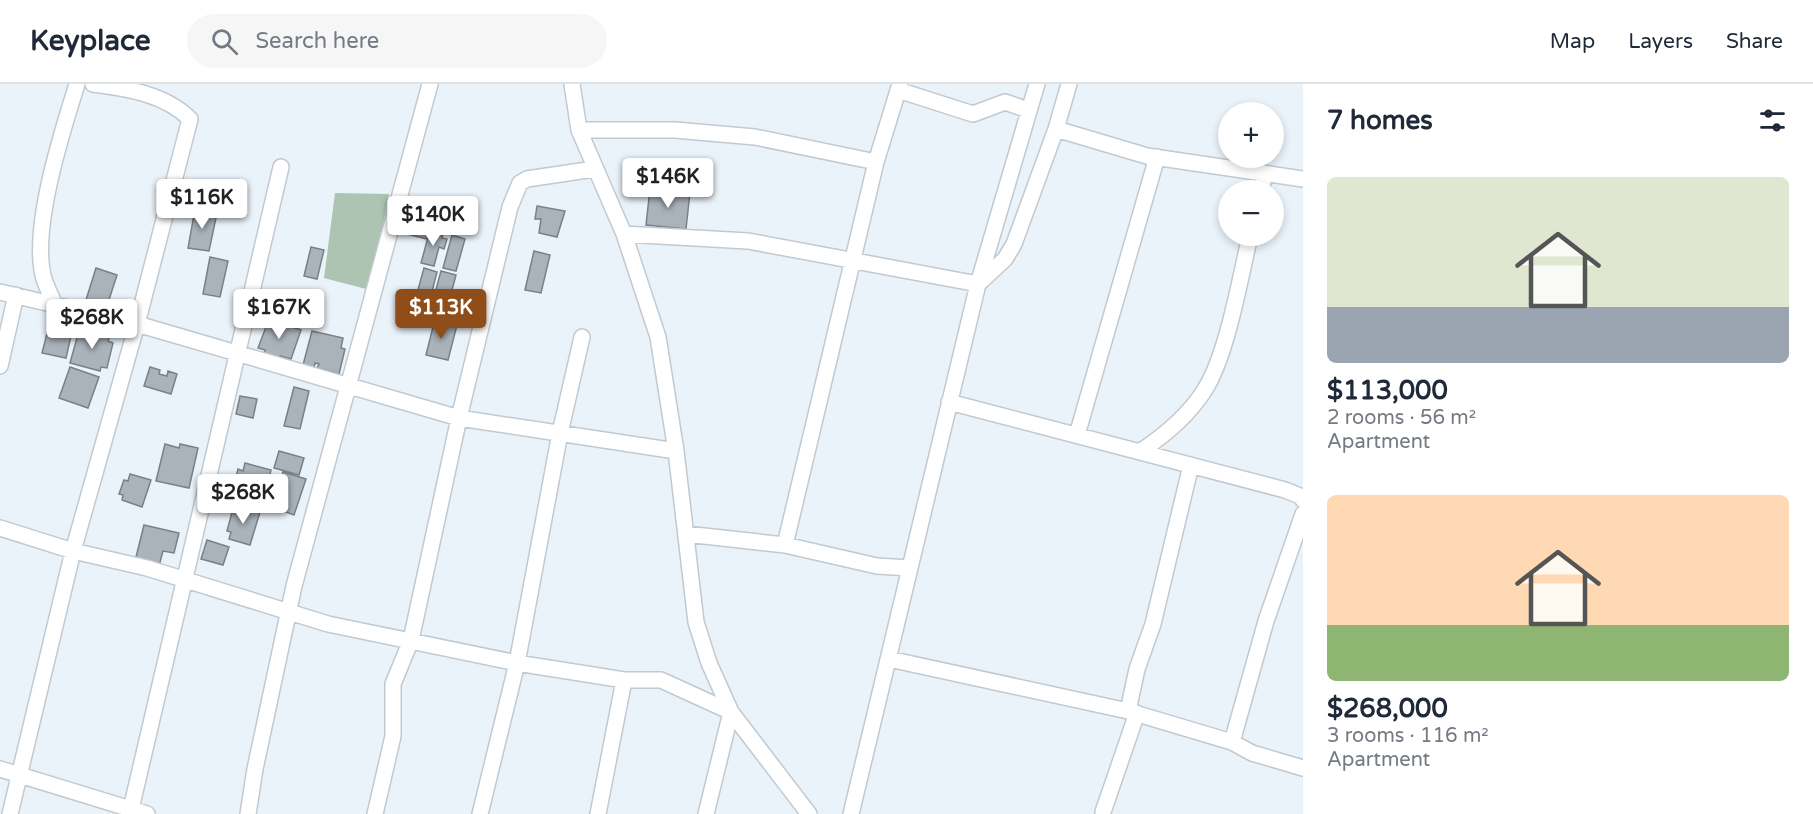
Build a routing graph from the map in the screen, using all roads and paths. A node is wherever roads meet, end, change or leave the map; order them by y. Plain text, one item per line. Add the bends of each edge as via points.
1 (77, 84) edge
2 (93, 84) edge
3 (430, 84) edge
4 (572, 84) edge
5 (1037, 84) edge
6 (1069, 84) edge
7 (899, 87) edge
8 (1028, 110) junction
9 (1056, 129) junction
10 (579, 130) junction
11 (1157, 157) junction
12 (876, 162) junction
13 (281, 167) dead end
14 (594, 169) junction
15 (1265, 174) junction
16 (1303, 179) edge
17 (1264, 180) edge
18 (624, 234) junction
19 (1248, 246) edge
20 (853, 261) junction
21 (978, 284) junction
22 (0, 292) edge
23 (16, 296) junction
24 (55, 305) junction
25 (137, 324) junction
26 (582, 338) dead end
27 (238, 354) junction
28 (0, 366) edge
29 (346, 385) junction
30 (949, 402) junction
31 (459, 418) junction
32 (561, 433) junction
33 (1077, 435) junction
34 (676, 451) junction
35 (1141, 451) junction
36 (1191, 465) junction
37 (1302, 494) edge
38 (1303, 514) edge
39 (0, 528) edge
40 (686, 534) junction
41 (785, 545) junction
42 (73, 550) junction
43 (910, 568) junction
44 (183, 580) junction
45 (289, 613) junction
46 (411, 640) junction
47 (889, 658) junction
48 (517, 663) junction
49 (624, 680) junction
50 (730, 712) junction
51 (1133, 712) junction
52 (1232, 742) junction
53 (1303, 768) edge
54 (0, 769) edge
55 (20, 774) junction
56 (131, 809) junction
57 (1103, 812) dead end
58 (10, 814) edge
59 (147, 814) edge
60 (248, 814) edge
61 (375, 814) edge
62 (480, 814) edge
63 (598, 814) edge
64 (706, 814) edge
65 (809, 814) edge
66 (851, 814) edge

1 - 24 street via 55,164 40,242 44,278
2 - 25 street via 128,88 172,105 190,119
3 - 29 street
4 - 10 street
5 - 8 street
6 - 9 street
7 - 8 street via 973,114 1005,102
7 - 12 street
8 - 21 street
9 - 11 street
9 - 21 street via 1014,244 1005,259
10 - 12 street via 675,130 754,137
10 - 14 street
11 - 15 street
11 - 33 street
12 - 20 street
13 - 27 street
14 - 18 street
14 - 31 street via 541,175 520,183 510,207
15 - 16 street
15 - 17 street
18 - 20 street via 748,241
18 - 34 street via 658,337
19 - 35 street via 1215,368 1205,391 1185,415
20 - 21 street
20 - 41 street
21 - 30 street
22 - 23 street
23 - 24 street
23 - 28 street
24 - 25 street
25 - 27 street
25 - 42 street
26 - 32 street
27 - 29 street
27 - 44 street
29 - 31 street
29 - 45 street
30 - 33 street
30 - 43 street
31 - 32 street
31 - 46 street
32 - 34 street
32 - 48 street
33 - 35 street
34 - 40 street
35 - 36 street
36 - 37 street
36 - 51 street via 1153,624 1137,669
38 - 52 street via 1266,621
39 - 42 street
40 - 41 street
40 - 50 street via 696,622
41 - 43 street via 877,566
42 - 44 street
42 - 55 street
43 - 47 street
44 - 45 street
44 - 56 street
45 - 46 street
45 - 60 street
46 - 48 street
46 - 61 street via 393,684 393,736
47 - 51 street
47 - 66 street
48 - 49 street
48 - 62 street
49 - 50 street via 661,680
49 - 63 street
50 - 64 street
50 - 65 street
51 - 52 street
51 - 57 street
52 - 53 street via 1252,753
54 - 55 street
55 - 56 street
55 - 58 street
56 - 59 street

